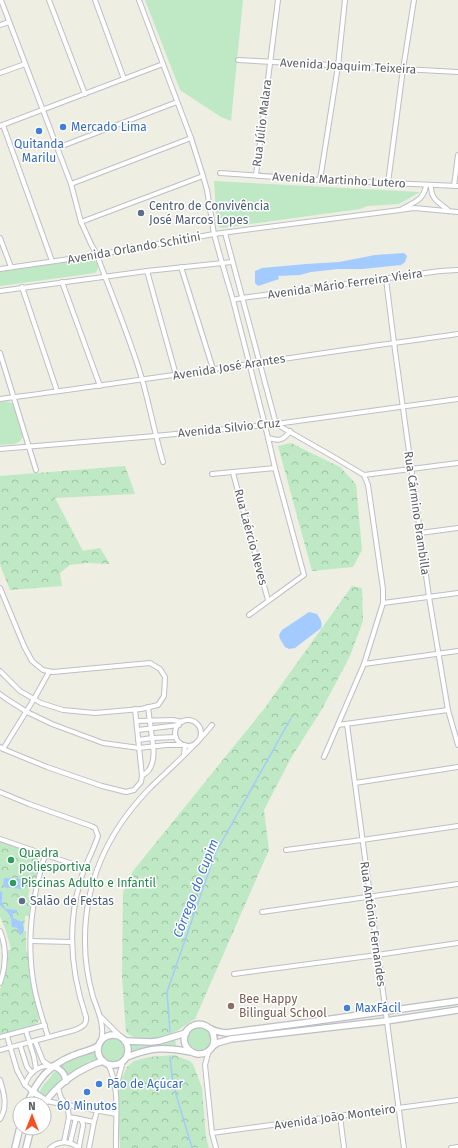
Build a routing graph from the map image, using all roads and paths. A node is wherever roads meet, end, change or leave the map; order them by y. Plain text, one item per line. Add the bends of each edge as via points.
1 (1, 0) edge
2 (49, 0) edge
3 (95, 0) edge
4 (140, 0) edge
5 (278, 0) edge
6 (345, 0) edge
7 (414, 0) edge
8 (9, 22) junction
9 (0, 26) edge
10 (238, 60) dead end
11 (270, 62) junction
12 (24, 64) junction
13 (163, 64) junction
14 (338, 66) junction
15 (403, 69) junction
16 (458, 72) edge
17 (0, 73) edge
18 (124, 79) junction
19 (85, 94) junction
20 (177, 102) junction
21 (43, 110) junction
22 (1, 126) edge
23 (191, 138) junction
24 (57, 148) junction
25 (458, 155) edge
26 (220, 173) dead end
27 (256, 175) junction
28 (203, 176) junction
29 (320, 180) junction
30 (388, 183) junction
31 (71, 184) junction
32 (426, 186) junction
33 (431, 186) junction
34 (456, 186) edge
35 (400, 210) junction
36 (450, 211) junction
37 (458, 212) edge
38 (81, 222) junction
39 (225, 233) junction
40 (214, 234) junction
41 (0, 238) edge
42 (97, 255) junction
43 (52, 261) junction
44 (232, 262) junction
45 (222, 263) junction
46 (11, 267) junction
47 (182, 267) junction
48 (0, 269) edge
49 (458, 270) edge
50 (146, 271) junction
51 (105, 276) junction
52 (386, 279) junction
53 (62, 282) junction
54 (22, 287) junction
55 (0, 290) edge
56 (242, 298) junction
57 (233, 300) junction
58 (458, 334) edge
59 (394, 343) junction
60 (0, 353) edge
61 (258, 362) junction
62 (249, 364) junction
63 (213, 369) junction
64 (176, 375) junction
65 (142, 379) junction
66 (100, 386) junction
67 (57, 391) junction
68 (14, 397) junction
69 (0, 399) edge
70 (458, 399) edge
71 (403, 406) junction
72 (276, 424) junction
73 (265, 425) junction
74 (290, 431) junction
75 (155, 436) junction
76 (268, 438) junction
77 (29, 446) junction
78 (0, 449) edge
79 (163, 462) dead end
80 (458, 463) edge
81 (275, 468) junction
82 (411, 469) junction
83 (36, 470) dead end
84 (233, 473) junction
85 (212, 474) dead end
86 (364, 475) junction
87 (458, 528) edge
88 (420, 533) junction
89 (0, 588) edge
90 (458, 593) edge
91 (429, 597) junction
92 (268, 600) junction
93 (383, 603) junction
94 (249, 615) dead end
95 (458, 651) edge
96 (438, 654) junction
97 (364, 664) junction
98 (0, 672) edge
99 (49, 672) junction
100 (0, 694) edge
101 (34, 699) junction
102 (148, 707) junction
103 (135, 710) junction
104 (448, 710) junction
105 (27, 712) junction
106 (137, 721) junction
107 (150, 721) junction
108 (180, 724) junction
109 (346, 724) junction
110 (338, 725) junction
111 (152, 728) junction
112 (200, 728) junction
113 (138, 730) junction
114 (176, 737) junction
115 (152, 738) junction
116 (138, 740) junction
117 (197, 743) junction
118 (185, 745) junction
119 (458, 745) edge
120 (153, 746) junction
121 (2, 748) edge
122 (139, 748) junction
123 (184, 756) junction
124 (324, 757) dead end
125 (458, 767) edge
126 (142, 776) junction
127 (354, 783) junction
128 (0, 792) edge
129 (458, 826) edge
130 (0, 839) edge
131 (362, 840) junction
132 (286, 850) dead end
133 (45, 855) junction
134 (84, 868) junction
135 (458, 884) edge
136 (370, 897) junction
137 (262, 912) dead end
138 (0, 931) edge
139 (1, 937) edge
140 (31, 941) junction
141 (72, 942) junction
142 (458, 943) edge
143 (377, 955) junction
144 (234, 974) dead end
145 (0, 982) edge
146 (458, 1001) edge
147 (449, 1003) junction
148 (458, 1010) edge
149 (385, 1012) junction
150 (450, 1012) junction
151 (99, 1015) junction
152 (386, 1020) junction
153 (45, 1025) junction
154 (211, 1029) junction
155 (26, 1030) junction
156 (186, 1033) junction
157 (7, 1036) junction
158 (0, 1037) edge
159 (48, 1037) junction
160 (123, 1039) junction
161 (35, 1040) junction
162 (29, 1042) junction
163 (100, 1043) junction
164 (20, 1045) junction
165 (10, 1048) junction
166 (211, 1048) junction
167 (0, 1050) edge
168 (196, 1053) junction
169 (125, 1059) junction
170 (105, 1062) junction
171 (205, 1065) junction
172 (52, 1066) junction
173 (36, 1069) junction
174 (32, 1073) junction
175 (0, 1080) edge
176 (66, 1080) junction
177 (25, 1085) junction
178 (58, 1088) junction
179 (32, 1091) junction
180 (115, 1092) junction
181 (30, 1096) edge
182 (37, 1096) edge
183 (51, 1096) edge
184 (458, 1100) edge
185 (52, 1104) edge
186 (67, 1105) junction
187 (398, 1108) junction
188 (96, 1111) junction
189 (116, 1114) junction
190 (340, 1116) junction
191 (68, 1117) junction
192 (0, 1119) edge
193 (78, 1119) junction
194 (94, 1122) junction
195 (212, 1133) junction
196 (18, 1136) edge
197 (29, 1136) edge
198 (64, 1142) junction
199 (70, 1143) junction
200 (458, 1147) edge
201 (15, 1148) edge
202 (26, 1148) edge
203 (50, 1148) edge
204 (79, 1148) edge
205 (89, 1148) edge
206 (116, 1148) edge
207 (216, 1148) edge
208 (344, 1148) edge
209 (404, 1148) edge
210 (451, 1148) edge

1 - 8 street
2 - 19 street
3 - 18 street
4 - 13 street
5 - 11 street, Rua Júlio Malara
6 - 14 street
7 - 15 street
8 - 9 street
8 - 12 street
10 - 11 street, Avenida Joaquim Teixeira
11 - 14 street, Avenida Joaquim Teixeira
11 - 27 street, Rua Júlio Malara
12 - 17 street
12 - 21 street
13 - 18 street
13 - 20 street
14 - 15 street, Avenida Joaquim Teixeira
14 - 29 street
15 - 16 street, Avenida Joaquim Teixeira
15 - 30 street
18 - 19 street
19 - 21 street
20 - 23 street
20 - 24 street
21 - 22 street
21 - 24 street
22 - 43 street
23 - 28 street
23 - 31 street
24 - 31 street
25 - 34 street
26 - 27 street, Avenida Martinho Lutero
27 - 29 street, Avenida Martinho Lutero
28 - 38 street
28 - 40 street
29 - 30 street, Avenida Martinho Lutero
30 - 32 street, Avenida Martinho Lutero
31 - 38 street
32 - 33 street, Avenida Martinho Lutero
32 - 35 street via 422,197
33 - 34 street, Avenida Martinho Lutero
33 - 36 street via 433,197
35 - 36 street, Avenida Orlando Schitini via 414,208
35 - 39 street, Avenida Orlando Schitini
36 - 37 street, Avenida Orlando Schitini
38 - 42 street
39 - 40 street, Avenida Orlando Schitini
39 - 44 street
40 - 42 street, Avenida Orlando Schitini
40 - 45 street
41 - 46 street
42 - 43 street, Avenida Orlando Schitini
42 - 51 street
43 - 46 street, Avenida Orlando Schitini
44 - 45 street, Avenida Orlando Schitini
44 - 56 street
45 - 47 street, Avenida Orlando Schitini
45 - 57 street
46 - 48 street, Avenida Orlando Schitini
47 - 50 street, Avenida Orlando Schitini
47 - 63 street
49 - 52 street, Avenida Mário Ferreira Vieira
50 - 51 street, Avenida Orlando Schitini
50 - 64 street
51 - 53 street, Avenida Orlando Schitini
51 - 65 street
52 - 56 street, Avenida Mário Ferreira Vieira
52 - 59 street, Rua Cármino Brambilla
53 - 54 street, Avenida Orlando Schitini
53 - 66 street
54 - 55 street, Avenida Orlando Schitini
54 - 67 street
56 - 57 street, Avenida Mário Ferreira Vieira
56 - 61 street
57 - 62 street
58 - 59 street, Avenida José Arantes
59 - 61 street, Avenida José Arantes
59 - 71 street, Rua Cármino Brambilla
60 - 68 street
61 - 62 street, Avenida José Arantes
61 - 72 street
62 - 63 street, Avenida José Arantes
62 - 73 street
63 - 64 street, Avenida José Arantes
64 - 65 street, Avenida José Arantes
65 - 66 street, Avenida José Arantes
65 - 75 street
66 - 67 street, Avenida José Arantes
67 - 68 street, Avenida José Arantes
68 - 69 street, Avenida José Arantes
68 - 77 street
70 - 71 street, Avenida Silvio Cruz
71 - 72 street, Avenida Silvio Cruz
71 - 82 street, Rua Cármino Brambilla
72 - 73 street, Avenida Silvio Cruz
72 - 74 street
73 - 75 street, Avenida Silvio Cruz
73 - 76 street
74 - 76 street via 286,438 281,440
74 - 86 street
75 - 77 street, Avenida Silvio Cruz
75 - 79 street
76 - 81 street
77 - 78 street, Avenida Silvio Cruz
77 - 83 street
80 - 82 street
81 - 84 street
81 - 92 street via 304,575
82 - 86 street
82 - 88 street, Rua Cármino Brambilla
84 - 85 street
84 - 92 street, Rua Laércio Neves
86 - 93 street via 368,485
87 - 88 street
88 - 91 street, Rua Cármino Brambilla
89 - 99 street via 32,661
90 - 91 street
91 - 93 street
91 - 96 street, Rua Cármino Brambilla
92 - 94 street
93 - 97 street
95 - 96 street
96 - 97 street
96 - 104 street, Rua Cármino Brambilla
97 - 110 street
98 - 101 street via 20,691
99 - 101 street
99 - 102 street via 150,663 160,669 165,677 165,686 164,696 158,704
100 - 105 street
101 - 103 street via 63,710 95,713
101 - 105 street
102 - 103 street
102 - 107 street
103 - 106 street
104 - 109 street
104 - 119 street, Rua Cármino Brambilla
105 - 121 street
105 - 122 street via 103,743
106 - 107 street
106 - 113 street
107 - 108 street via 173,720
107 - 111 street
108 - 111 street
108 - 112 street via 190,721
108 - 114 street via 176,728
109 - 110 street
109 - 127 street, Rua Antônio Fernandes
110 - 124 street
111 - 113 street
111 - 115 street
112 - 117 street via 201,736
112 - 117 street via 207,729 212,725
113 - 116 street
114 - 115 street
114 - 118 street
115 - 116 street
115 - 120 street
116 - 122 street
117 - 118 street
117 - 123 street
118 - 120 street
118 - 123 street
120 - 122 street
120 - 126 street via 153,762 149,771
121 - 126 street via 74,777 126,792 134,790 141,782
122 - 126 street
123 - 151 street via 126,815 98,865 89,898 85,933 87,968
125 - 127 street
127 - 131 street, Rua Antônio Fernandes
128 - 134 street via 94,828 98,836
129 - 131 street
130 - 133 street
131 - 132 street
131 - 136 street, Rua Antônio Fernandes
133 - 134 street
133 - 140 street via 34,897
134 - 141 street via 74,914
135 - 136 street
136 - 137 street
136 - 143 street, Rua Antônio Fernandes
138 - 139 street
139 - 145 street via 5,958
140 - 141 street
140 - 153 street via 34,987
141 - 159 street via 76,982 86,1022 82,1027
142 - 143 street
143 - 144 street
143 - 149 street, Rua Antônio Fernandes
146 - 147 street
147 - 149 street
147 - 150 street
148 - 150 street
149 - 152 street, Rua Antônio Fernandes
149 - 154 street via 226,1033
150 - 152 street
151 - 160 street
151 - 163 street via 102,1032
152 - 166 street via 232,1039 217,1043
152 - 187 street, Rua Antônio Fernandes
153 - 155 street
153 - 159 street
154 - 156 street via 200,1024 189,1028
154 - 166 street via 214,1040
155 - 157 street
155 - 162 street
156 - 160 street via 151,1042
156 - 168 street via 185,1044
157 - 158 street
157 - 165 street
159 - 161 street
160 - 163 street via 110,1035
160 - 169 street via 128,1046
161 - 162 street
161 - 172 street via 43,1061
162 - 164 street
162 - 173 street
163 - 170 street via 99,1056
163 - 172 street via 92,1050
164 - 165 street
164 - 174 street via 27,1067
165 - 167 street
165 - 177 street
166 - 168 street via 204,1054
166 - 171 street
168 - 169 street via 160,1048 138,1052
168 - 171 street
169 - 170 street via 113,1065
169 - 180 street
170 - 176 street via 83,1068
170 - 180 street via 111,1071
171 - 195 street
172 - 173 street
172 - 176 street via 63,1073
172 - 179 street
173 - 174 street
174 - 177 street
175 - 192 street via 5,1110
176 - 178 street
177 - 179 street
178 - 183 street
178 - 186 street via 61,1098
179 - 181 street
179 - 182 street
180 - 189 street
184 - 187 street, Avenida João Monteiro
185 - 186 street
186 - 188 street
186 - 191 street
187 - 190 street, Avenida João Monteiro
187 - 209 street, Rua Antônio Fernandes
188 - 189 street
188 - 194 street
189 - 206 street
190 - 195 street, Avenida João Monteiro
190 - 208 street
191 - 193 street
191 - 198 street
193 - 194 street
193 - 199 street
193 - 204 street via 83,1124
194 - 205 street
195 - 207 street
196 - 201 street
197 - 202 street
198 - 199 street
198 - 203 street
199 - 204 street
200 - 210 street

